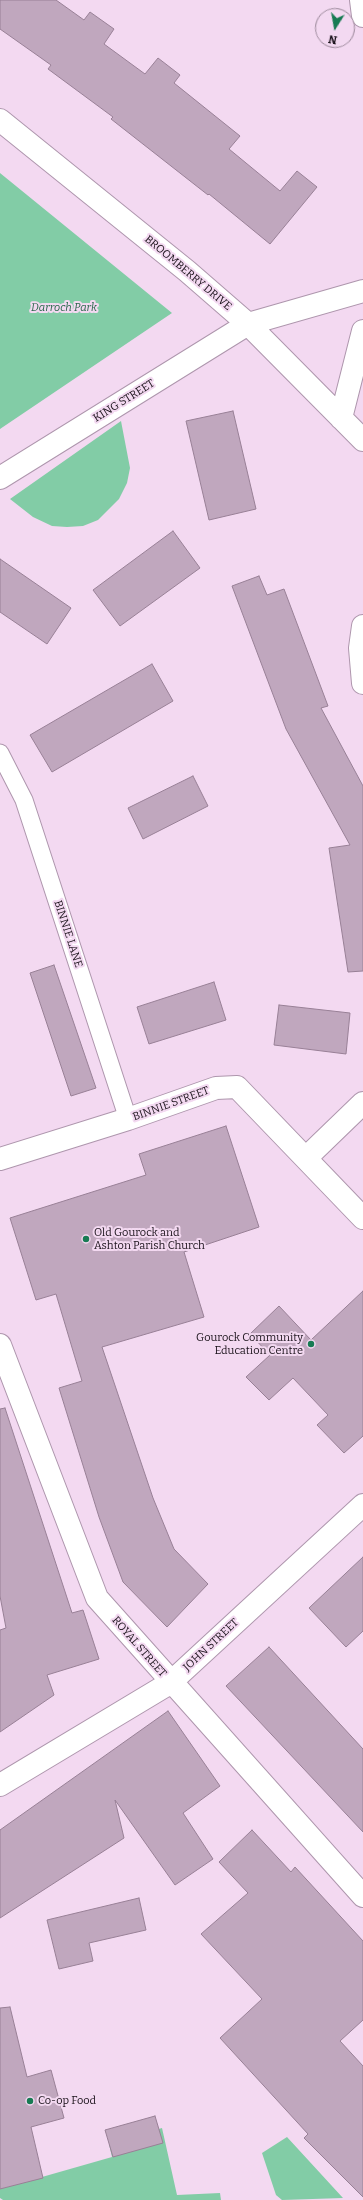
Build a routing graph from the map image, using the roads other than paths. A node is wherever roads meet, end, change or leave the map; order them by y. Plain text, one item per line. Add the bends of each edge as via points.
1 (361, 0) edge
2 (363, 16) edge
3 (0, 120) edge
4 (363, 291) edge
5 (248, 324) junction
6 (363, 331) edge
7 (342, 418) junction
8 (363, 440) edge
9 (0, 478) edge
10 (363, 626) edge
11 (363, 683) edge
12 (0, 753) edge
13 (363, 1103) edge
14 (128, 1119) junction
15 (306, 1158) junction
16 (0, 1159) edge
17 (363, 1218) edge
18 (0, 1345) edge
19 (363, 1505) edge
20 (170, 1682) junction
21 (0, 1785) edge
22 (363, 1896) edge

1 - 2 street
3 - 5 street, BROOMBERRY DRIVE via 187,271
4 - 5 street, KING STREET
5 - 7 street, BROOMBERRY DRIVE
5 - 9 street, KING STREET
6 - 7 street
7 - 8 street, BROOMBERRY DRIVE
10 - 11 street via 360,648
12 - 14 lane, BINNIE LANE via 24,800
13 - 15 street
14 - 15 street, BINNIE STREET via 216,1088 237,1087
14 - 16 street, BINNIE STREET
15 - 17 street, BINNIE STREET
18 - 20 street, ROYAL STREET via 97,1598
19 - 20 street, JOHN STREET
20 - 21 street, JOHN STREET
20 - 22 street, ROYAL STREET

